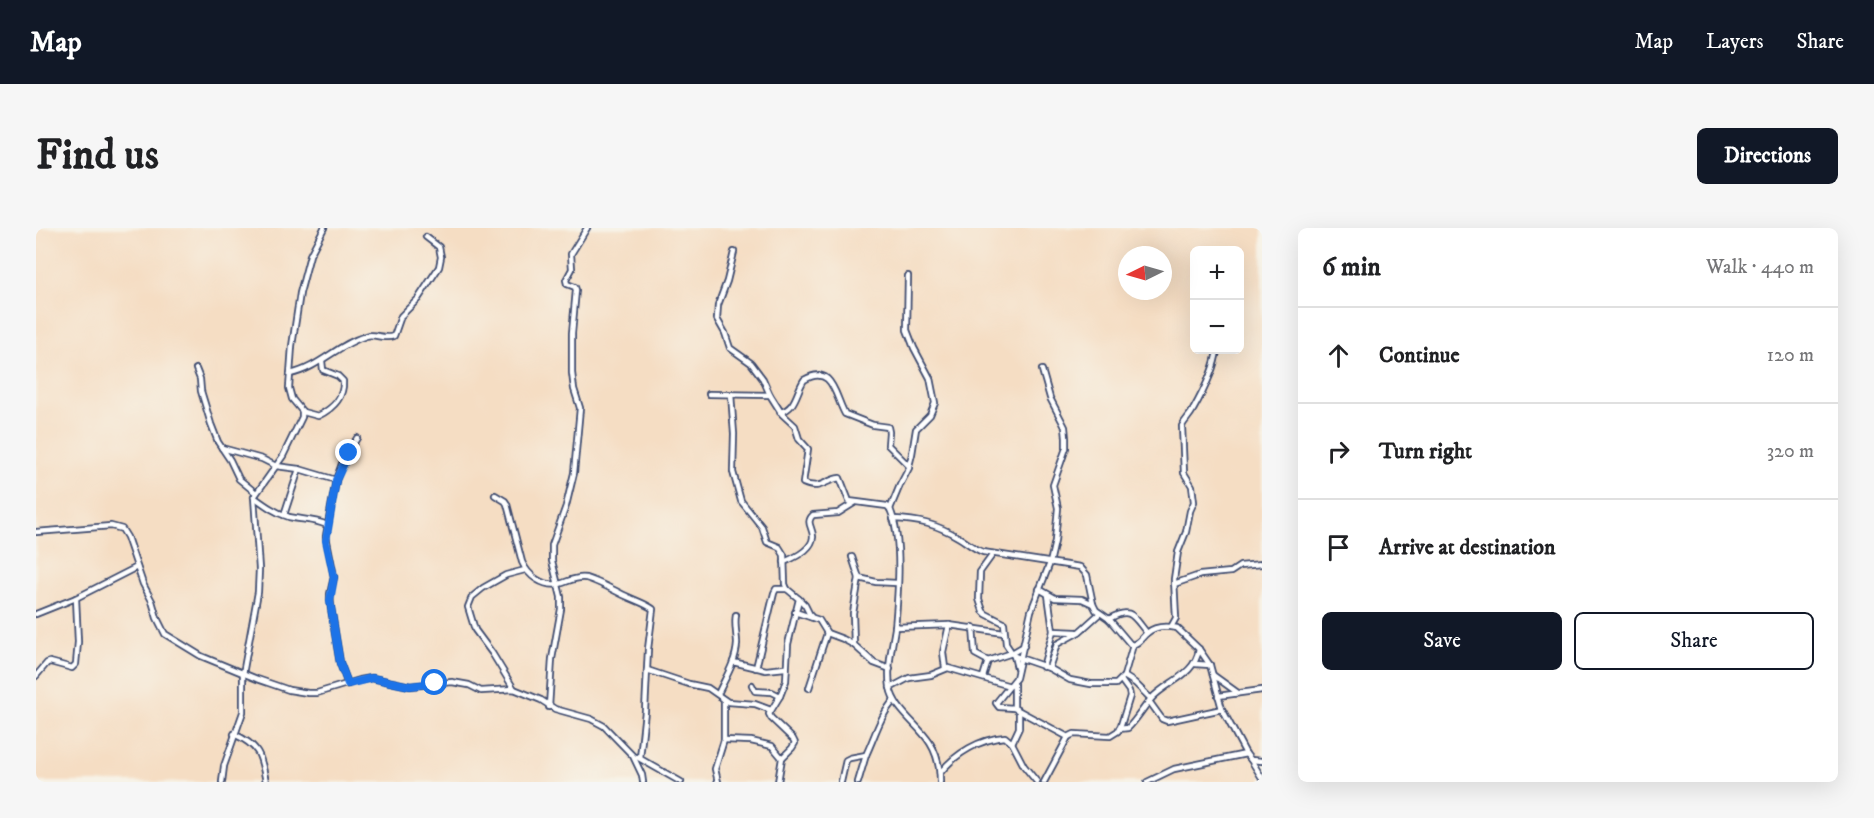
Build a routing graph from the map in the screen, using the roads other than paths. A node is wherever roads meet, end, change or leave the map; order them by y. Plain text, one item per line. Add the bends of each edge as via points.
1 (324, 228) edge
2 (587, 228) edge
3 (426, 237) dead end
4 (734, 252) dead end
5 (908, 276) dead end
6 (1216, 354) edge
7 (322, 361) junction
8 (196, 369) dead end
9 (1042, 370) dead end
10 (290, 374) junction
11 (709, 394) dead end
12 (731, 394) junction
13 (770, 395) junction
14 (787, 410) junction
15 (303, 412) junction
16 (780, 412) junction
17 (787, 419) junction
18 (357, 438) dead end
19 (222, 448) junction
20 (276, 466) junction
21 (909, 466) junction
22 (299, 469) junction
23 (336, 480) junction
24 (255, 495) junction
25 (495, 495) dead end
26 (851, 502) junction
27 (890, 509) junction
28 (284, 515) junction
29 (893, 519) junction
30 (327, 525) junction
31 (36, 532) edge
32 (993, 554) junction
33 (852, 557) dead end
34 (784, 562) junction
35 (1050, 563) junction
36 (1262, 564) edge
37 (137, 567) junction
38 (525, 570) junction
39 (859, 578) junction
40 (897, 583) junction
41 (558, 584) junction
42 (1174, 584) junction
43 (787, 589) junction
44 (1039, 590) junction
45 (1048, 595) junction
46 (76, 597) junction
47 (799, 599) junction
48 (1093, 604) junction
49 (795, 612) junction
50 (36, 614) edge
51 (1099, 614) junction
52 (736, 615) dead end
53 (812, 617) junction
54 (1109, 619) junction
55 (949, 625) junction
56 (895, 627) junction
57 (973, 627) junction
58 (1171, 627) junction
59 (1053, 631) junction
60 (1079, 632) junction
61 (827, 633) junction
62 (1004, 633) junction
63 (1147, 633) junction
64 (854, 645) junction
65 (1024, 645) junction
66 (1133, 645) junction
67 (1199, 650) junction
68 (1013, 654) junction
69 (1022, 659) junction
70 (988, 661) junction
71 (733, 662) junction
72 (1195, 664) junction
73 (1210, 665) junction
74 (756, 668) junction
75 (785, 668) junction
76 (945, 668) junction
77 (1046, 668) junction
78 (890, 669) junction
79 (647, 670) junction
80 (1018, 671) junction
81 (243, 674) junction
82 (1213, 675) junction
83 (36, 676) edge
84 (983, 677) junction
85 (1122, 678) junction
86 (348, 684) junction
87 (1012, 685) junction
88 (752, 686) dead end
89 (809, 688) dead end
90 (890, 688) junction
91 (514, 689) junction
92 (1262, 690) edge
93 (758, 691) junction
94 (1238, 693) junction
95 (718, 694) junction
96 (780, 696) junction
97 (1218, 696) junction
98 (724, 699) junction
99 (894, 700) junction
100 (1150, 700) junction
101 (755, 704) junction
102 (549, 707) junction
103 (1017, 709) junction
104 (1222, 709) junction
105 (771, 710) junction
106 (1119, 729) junction
107 (234, 734) junction
108 (1068, 737) junction
109 (724, 740) junction
110 (1012, 743) junction
111 (1246, 754) junction
112 (866, 755) junction
113 (633, 756) junction
114 (640, 758) junction
115 (782, 758) junction
116 (1251, 760) junction
117 (1262, 761) edge
118 (1261, 769) edge
119 (940, 773) junction
120 (1262, 778) edge
121 (222, 782) edge
122 (266, 782) edge
123 (643, 782) edge
124 (681, 782) edge
125 (718, 782) edge
126 (778, 782) edge
127 (842, 782) edge
128 (858, 782) edge
129 (940, 782) edge
130 (1037, 782) edge
131 (1044, 782) edge
132 (1147, 782) edge

1 - 10 street via 310,255 300,293
2 - 41 street via 571,254 572,269 566,282 576,290 572,373 580,408 574,473 552,544
3 - 7 street via 439,247 439,267 418,299 401,316 394,336 366,336
4 - 13 street via 717,319 730,348 751,363
5 - 21 street via 907,330 930,378 935,404 916,429
6 - 42 street via 1201,394 1182,426 1184,473 1192,486 1194,502 1178,552
7 - 10 street
7 - 15 street via 323,370 343,381 341,396 318,416
8 - 19 street via 210,424
9 - 35 street via 1066,438 1054,480 1058,508
10 - 15 street via 290,395
11 - 12 street
12 - 13 street
12 - 34 street via 733,472 740,496 762,527 767,542 782,550
13 - 16 street
14 - 16 street
14 - 17 street
14 - 21 street via 804,380 821,375 832,385 845,414 888,427 888,445
15 - 20 street
16 - 17 street
17 - 26 street via 808,449 803,483 817,487 840,478
18 - 23 street
19 - 20 street
19 - 24 street via 239,479
20 - 22 street
20 - 24 street
21 - 27 street
22 - 23 street
22 - 28 street
23 - 30 street
24 - 28 street via 265,506
24 - 81 street via 258,592
25 - 38 street via 507,504
26 - 27 street
26 - 34 street via 838,513 810,517 812,541 799,555
27 - 29 street
28 - 30 street
29 - 32 street via 927,522 960,537 975,549
29 - 40 street
30 - 86 street via 326,541 334,577 331,608 340,663
31 - 37 street via 118,526 128,537
32 - 35 street
32 - 62 street via 980,572 979,598 986,614 1003,622
33 - 39 street
34 - 43 street
35 - 44 street
35 - 48 street via 1076,565 1084,570
36 - 42 street via 1200,575
37 - 46 street
37 - 81 street via 165,634 201,656
38 - 41 street via 543,583
38 - 91 street via 506,575 469,602 476,630
39 - 40 street
39 - 64 street via 853,613
40 - 56 street
41 - 79 street via 589,579 654,609
41 - 102 street via 561,609
42 - 58 street via 1176,618
43 - 47 street
43 - 74 street via 775,590
44 - 45 street
44 - 65 street
45 - 48 street
45 - 59 street
46 - 50 street
46 - 83 street via 76,664 72,668 47,663
47 - 49 street
47 - 53 street
48 - 51 street
49 - 53 street
49 - 75 street
51 - 54 street
51 - 60 street
52 - 71 street
53 - 61 street via 822,622
54 - 63 street via 1129,613
54 - 66 street
55 - 56 street
55 - 57 street
55 - 76 street
56 - 78 street
57 - 62 street
57 - 70 street via 975,654
58 - 63 street
58 - 67 street via 1177,628
59 - 60 street
59 - 77 street
60 - 77 street via 1057,644
61 - 64 street
61 - 89 street
62 - 68 street
63 - 66 street
64 - 78 street via 874,663
65 - 68 street
65 - 69 street
66 - 85 street
67 - 72 street
67 - 73 street
68 - 69 street
68 - 70 street
68 - 80 street
69 - 77 street
69 - 80 street
70 - 84 street
71 - 74 street
71 - 95 street
72 - 73 street
72 - 100 street
73 - 82 street
74 - 75 street
75 - 96 street via 786,681
76 - 84 street
76 - 90 street
77 - 85 street via 1081,682 1116,684
78 - 90 street
79 - 95 street
79 - 114 street
80 - 87 street
81 - 86 street via 309,693
81 - 107 street via 243,706
82 - 94 street
82 - 97 street
84 - 87 street
85 - 100 street via 1135,683
85 - 106 street via 1130,696
86 - 91 street via 372,678 410,686 452,682 481,691
87 - 103 street
87 - 103 street via 998,699 997,706
88 - 93 street
90 - 99 street
91 - 102 street
92 - 94 street
93 - 96 street
93 - 101 street
94 - 97 street
95 - 98 street
96 - 105 street
97 - 104 street
98 - 101 street via 733,704
98 - 109 street
99 - 112 street via 886,709
99 - 119 street via 931,744
100 - 104 street via 1159,716 1167,721
100 - 106 street via 1128,728
101 - 105 street
102 - 113 street via 596,721
103 - 108 street
103 - 110 street via 1019,728
104 - 111 street
105 - 115 street via 771,718 794,741 795,746
106 - 108 street via 1110,736
107 - 121 street
107 - 122 street via 248,741 260,756
108 - 131 street
109 - 115 street via 772,746
109 - 125 street via 715,768
110 - 119 street via 1005,737 985,741 953,758
110 - 130 street
111 - 116 street
111 - 132 street via 1174,769
112 - 127 street via 846,760
112 - 128 street
113 - 114 street
113 - 123 street
114 - 124 street
115 - 126 street
116 - 117 street
116 - 118 street
118 - 120 street
119 - 129 street

